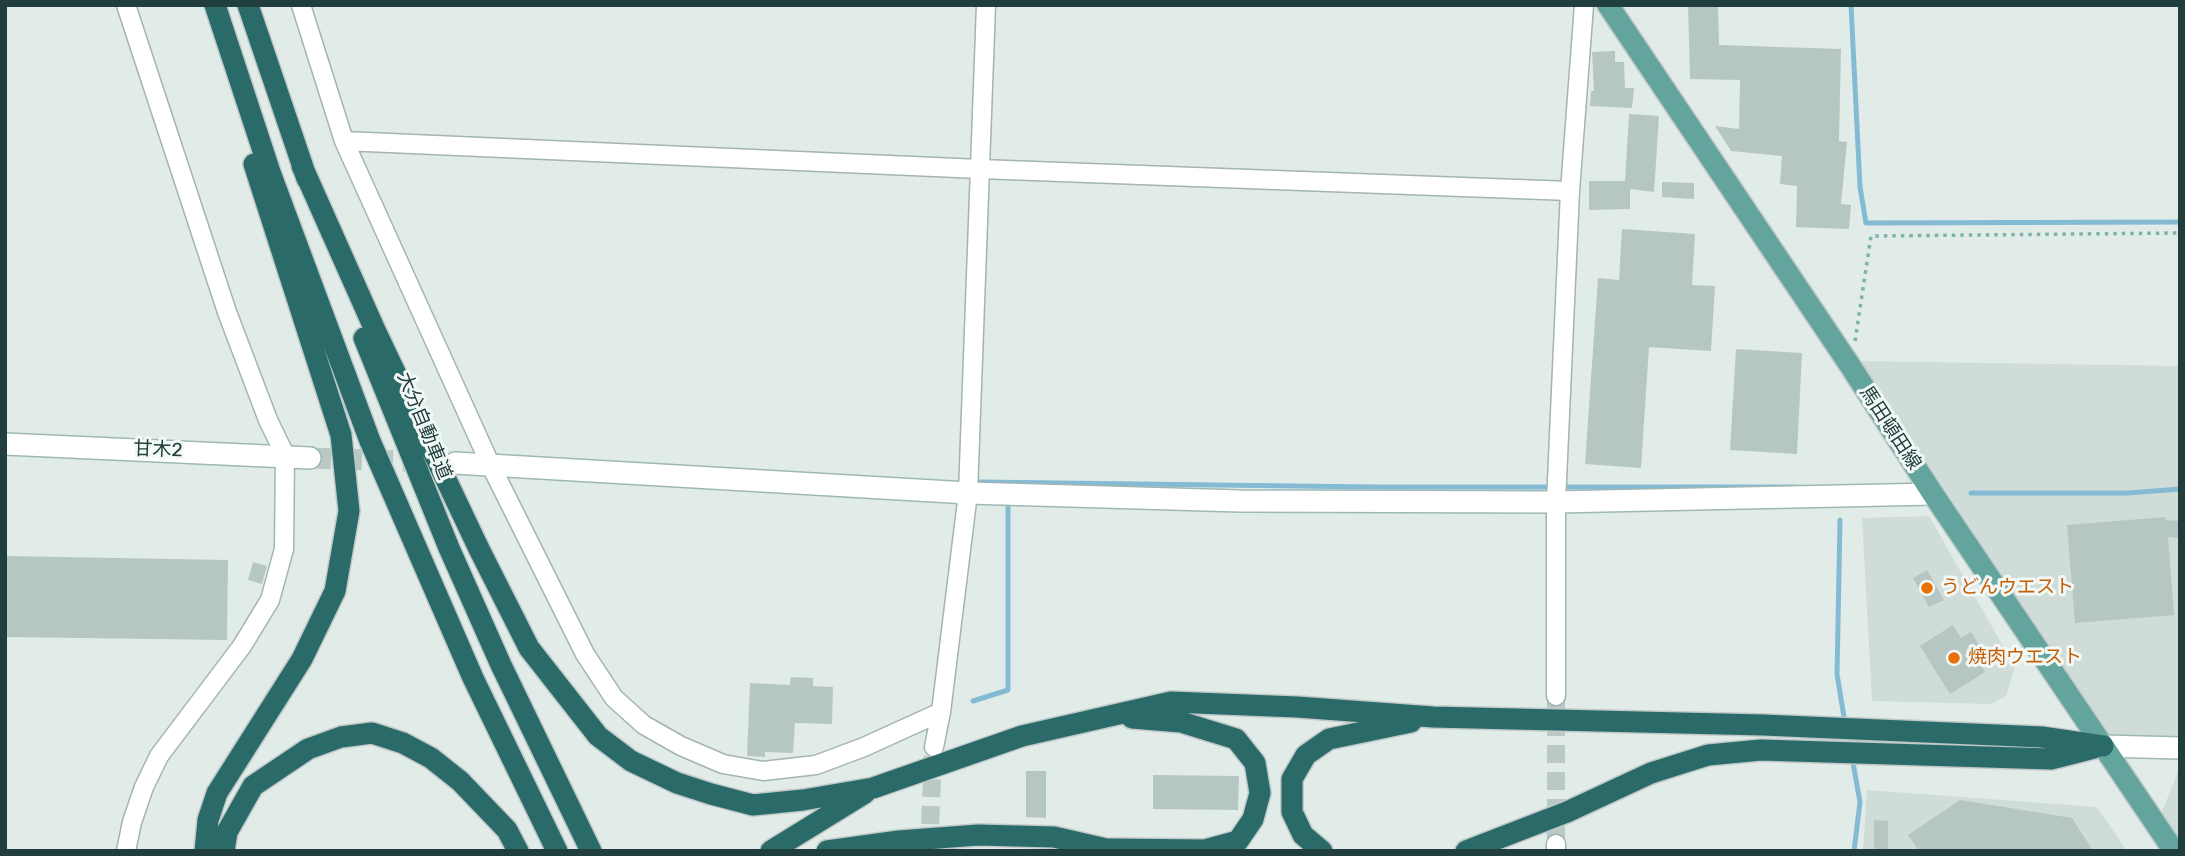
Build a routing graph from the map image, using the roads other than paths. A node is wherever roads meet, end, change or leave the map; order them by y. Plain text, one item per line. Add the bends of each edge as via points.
1 (126, 5) edge
2 (213, 5) edge
3 (248, 5) edge
4 (301, 5) edge
5 (986, 5) edge
6 (1584, 5) edge
7 (1608, 5) edge
8 (344, 141) junction
9 (302, 166) junction
10 (980, 169) junction
11 (1570, 191) junction
12 (5, 444) edge
13 (285, 455) junction
14 (310, 458) tunnel mouth
15 (455, 463) tunnel mouth
16 (491, 466) junction
17 (968, 494) junction
18 (1933, 494) junction
19 (1556, 502) junction
20 (1556, 696) tunnel mouth
21 (941, 712) junction
22 (1113, 716) junction
23 (1433, 717) junction
24 (2103, 746) junction
25 (934, 747) tunnel mouth
26 (2180, 748) edge
27 (873, 788) junction
28 (891, 846) edge
29 (1113, 850) edge
30 (126, 851) edge
31 (205, 851) edge
32 (225, 851) edge
33 (518, 851) edge
34 (557, 851) edge
35 (591, 851) edge
36 (771, 851) edge
37 (827, 851) edge
38 (1322, 851) edge
39 (1466, 851) edge
40 (2174, 851) edge

1 - 13 street via 227,312
2 - 31 highway via 258,179 341,435 349,511 335,590 302,659 217,793
2 - 34 highway via 370,441 473,678
3 - 9 highway, 大分自動車道
4 - 8 street
5 - 10 street
6 - 11 street
7 - 18 main road, 馬田頓田線
8 - 10 street
8 - 16 street
9 - 27 highway via 375,330 528,648 598,736 631,761 677,783 753,805
9 - 35 highway, 大分自動車道 via 356,319 449,548
10 - 11 street
10 - 17 street
11 - 19 street
12 - 13 street, 甘木2
13 - 14 street, 甘木2
13 - 30 street via 284,549 270,600 242,646 159,756 144,787
15 - 16 street
16 - 17 street
16 - 21 street via 579,644 614,698 644,724 681,746 723,764 763,771 816,765
17 - 19 street
17 - 21 street
18 - 19 street
18 - 24 main road, 馬田頓田線
19 - 20 street
21 - 25 street
22 - 23 highway via 1171,702
22 - 27 highway via 1022,736
22 - 29 highway via 1181,722 1236,739 1255,763 1260,793 1253,819 1238,841 1205,849
23 - 24 highway via 1763,724 2042,737
23 - 38 highway via 1329,739 1306,755 1292,779 1292,812 1303,835
24 - 26 street
24 - 39 highway via 2051,759 1761,750 1708,755 1651,773
24 - 40 main road, 馬田頓田線
27 - 36 highway
28 - 29 highway via 978,835 1054,837
28 - 37 highway
32 - 33 highway via 227,832 253,786 308,749 341,737 372,733 431,758 460,781 507,831

